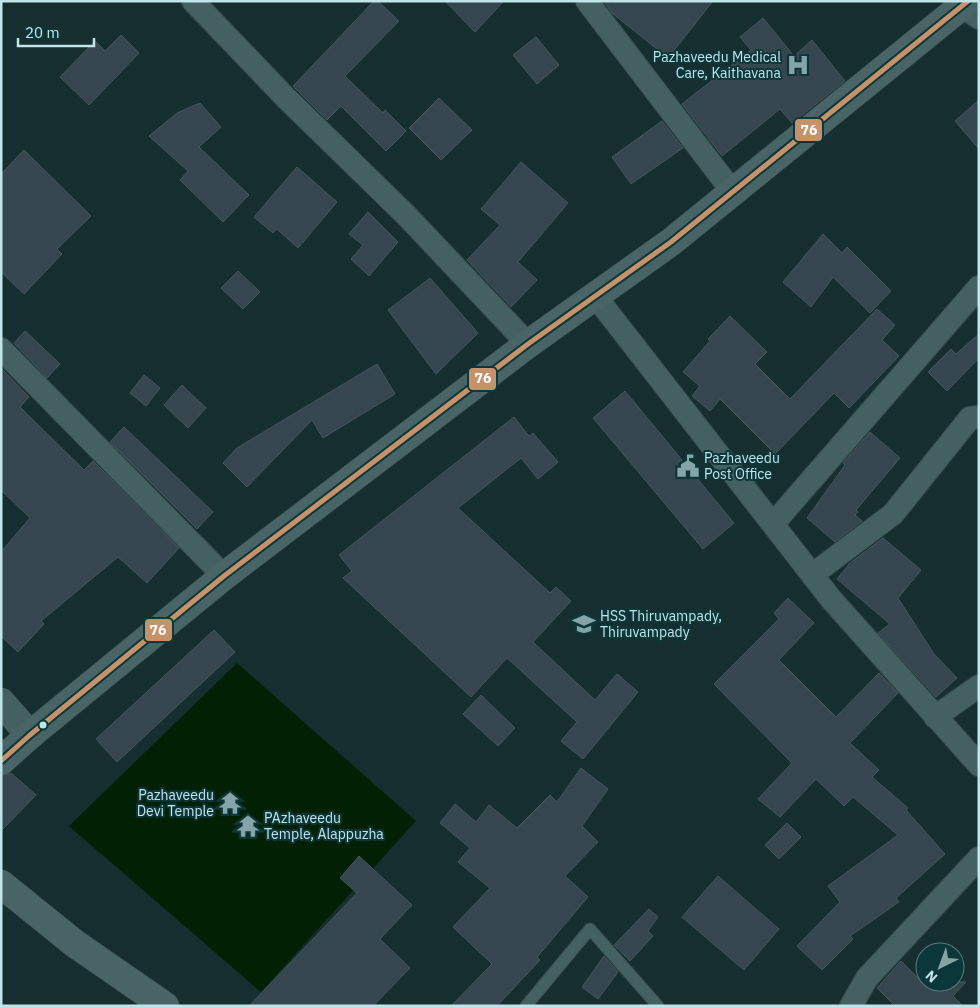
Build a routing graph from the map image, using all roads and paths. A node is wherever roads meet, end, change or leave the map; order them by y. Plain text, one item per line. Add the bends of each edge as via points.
1 (193, 1) edge
2 (587, 1) edge
3 (970, 9) edge
4 (732, 191) junction
5 (979, 287) edge
6 (596, 297) junction
7 (528, 344) junction
8 (1, 349) edge
9 (979, 416) edge
10 (773, 524) junction
11 (812, 575) junction
12 (224, 576) junction
13 (979, 686) edge
14 (1, 702) edge
15 (935, 717) junction
16 (30, 735) junction
17 (1, 761) edge
18 (979, 765) edge
19 (979, 858) edge
20 (1, 884) edge
21 (165, 1006) edge
22 (526, 1006) edge
23 (658, 1006) edge
24 (851, 1006) edge

1 - 7 street via 286,98 406,215
2 - 4 street
3 - 4 main road via 880,71
4 - 6 main road via 671,242
5 - 10 street
6 - 7 main road
6 - 10 street
7 - 12 main road
8 - 12 street
9 - 11 street via 970,418 892,514
10 - 11 street
11 - 15 street
12 - 16 main road
13 - 15 street
14 - 16 street
15 - 18 street
16 - 17 main road
19 - 24 street via 867,978
20 - 21 main road via 74,943
22 - 23 lane via 590,929

